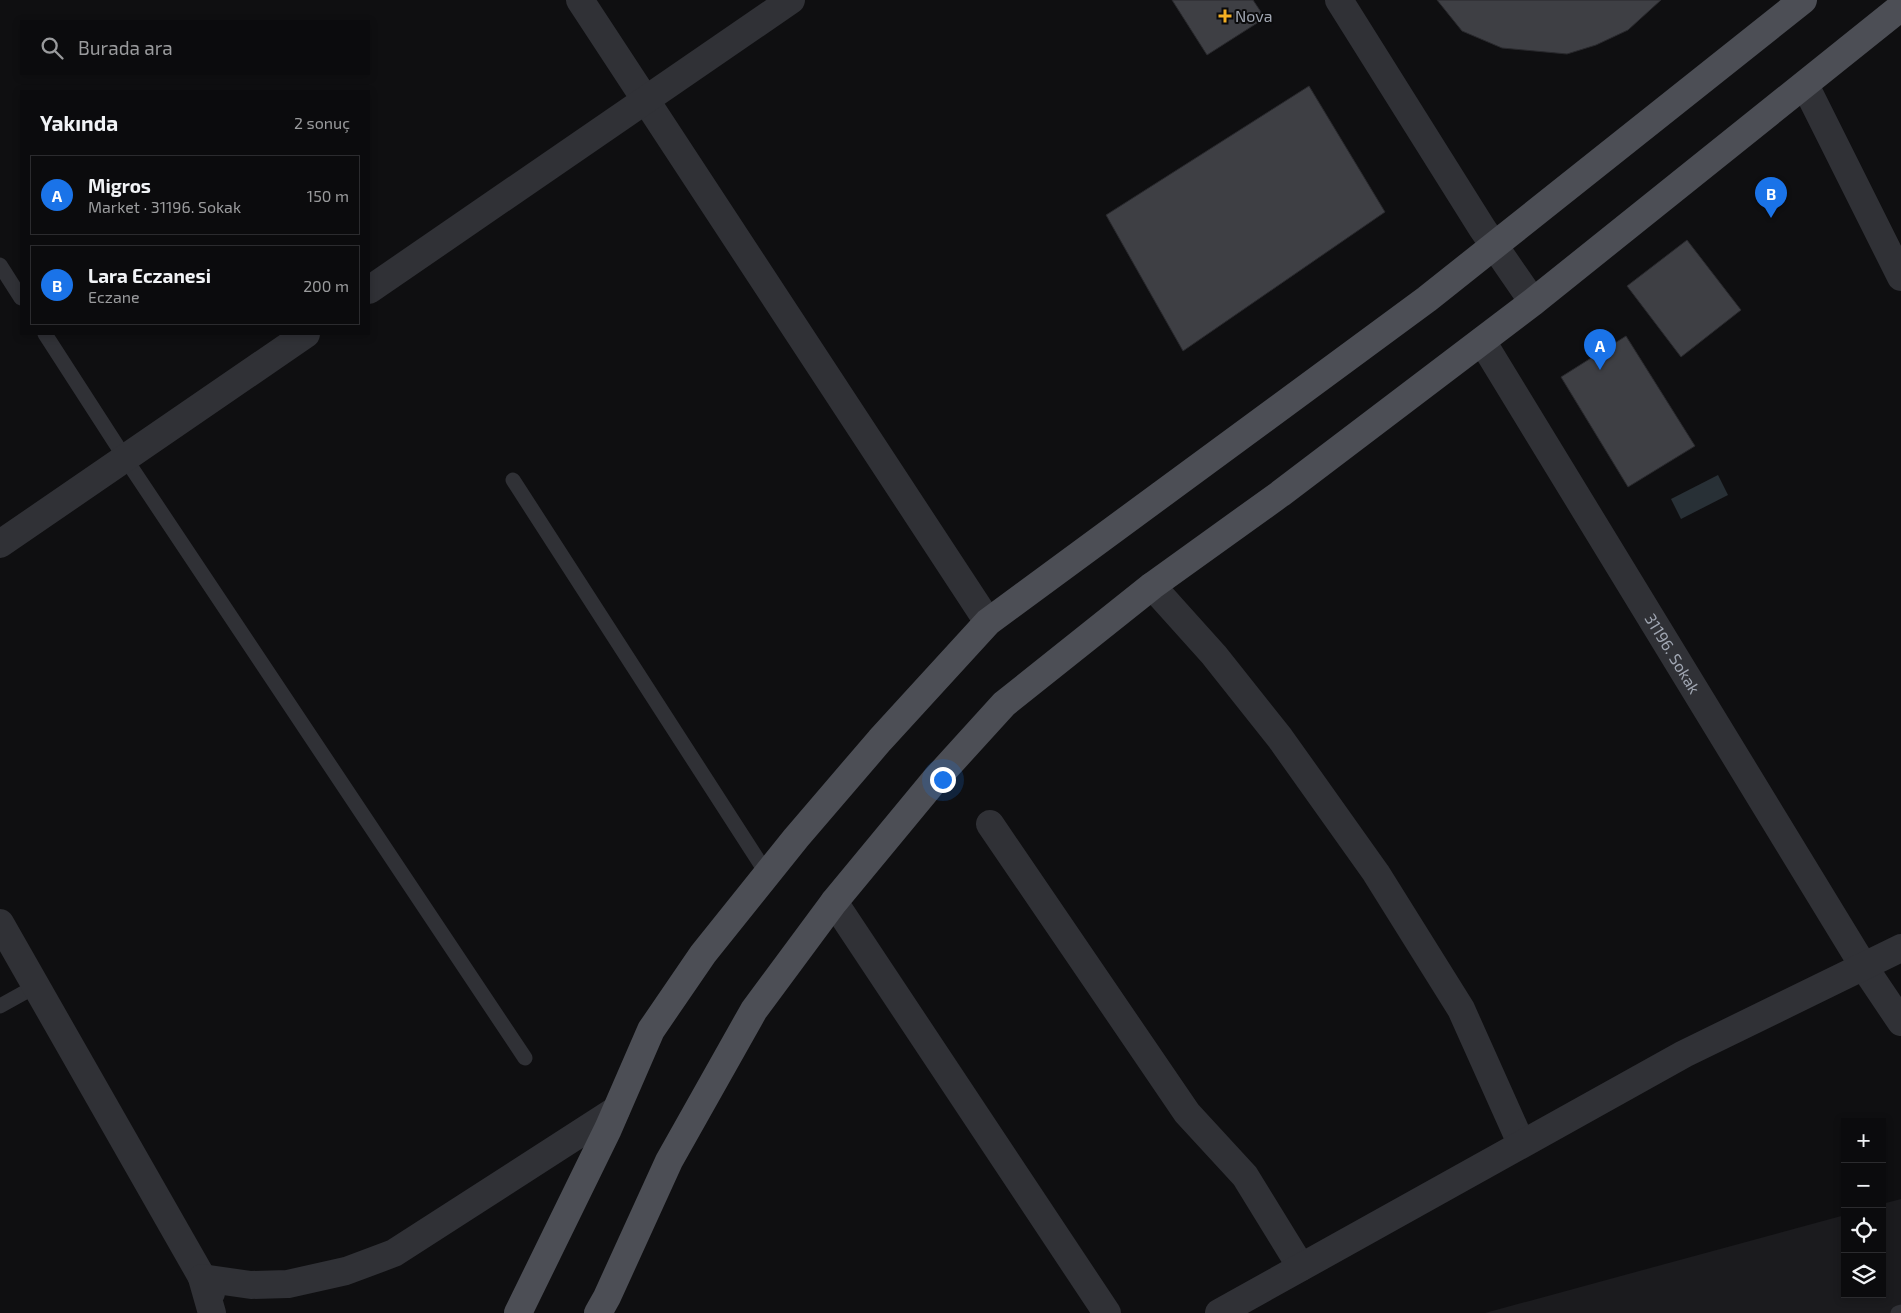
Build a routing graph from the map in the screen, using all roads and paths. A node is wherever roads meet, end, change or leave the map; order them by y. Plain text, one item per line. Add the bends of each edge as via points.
1 (580, 0) edge
2 (791, 0) edge
3 (1339, 0) edge
4 (1802, 0) edge
5 (1901, 8) edge
6 (1805, 85) junction
7 (645, 100) junction
8 (1493, 245) junction
9 (0, 265) edge
10 (1901, 277) edge
11 (370, 289) edge
12 (20, 296) edge
13 (1533, 302) junction
14 (46, 335) edge
15 (305, 335) edge
16 (1482, 341) junction
17 (125, 458) junction
18 (513, 480) dead end
19 (0, 544) edge
20 (1152, 586) junction
21 (988, 622) junction
22 (990, 824) dead end
23 (767, 874) junction
24 (834, 902) junction
25 (0, 923) edge
26 (1901, 948) edge
27 (1864, 967) junction
28 (36, 986) junction
29 (0, 1006) edge
30 (1901, 1022) edge
31 (526, 1058) dead end
32 (616, 1110) junction
33 (1521, 1143) junction
34 (1301, 1267) junction
35 (202, 1278) junction
36 (212, 1313) edge
37 (222, 1313) edge
38 (518, 1313) edge
39 (598, 1313) edge
40 (1107, 1313) edge
41 (1219, 1313) edge

1 - 7 street
2 - 7 street
3 - 8 street
4 - 8 main road
5 - 6 main road
6 - 10 street
6 - 13 main road
7 - 11 street
7 - 21 street
8 - 13 street
8 - 21 main road via 1427,299
9 - 12 lane
13 - 16 main road
14 - 17 lane
15 - 17 street
16 - 20 main road
16 - 27 street, 31196. Sokak
17 - 19 street
17 - 31 lane
18 - 23 lane
20 - 24 main road via 1004,704 934,781
20 - 33 street via 1214,655 1274,730 1376,873 1461,1009
21 - 23 main road via 880,740
22 - 34 street via 1187,1113 1245,1176
23 - 32 main road via 703,954 651,1030
24 - 39 main road via 754,1010 669,1161
24 - 40 street
25 - 28 street
26 - 27 street
27 - 30 street, 31196. Sokak
27 - 33 street via 1684,1054
28 - 29 lane
28 - 35 street
32 - 35 street via 394,1253 346,1271 288,1284 251,1285
32 - 38 main road
33 - 34 street
34 - 41 street
35 - 36 street
35 - 37 street

